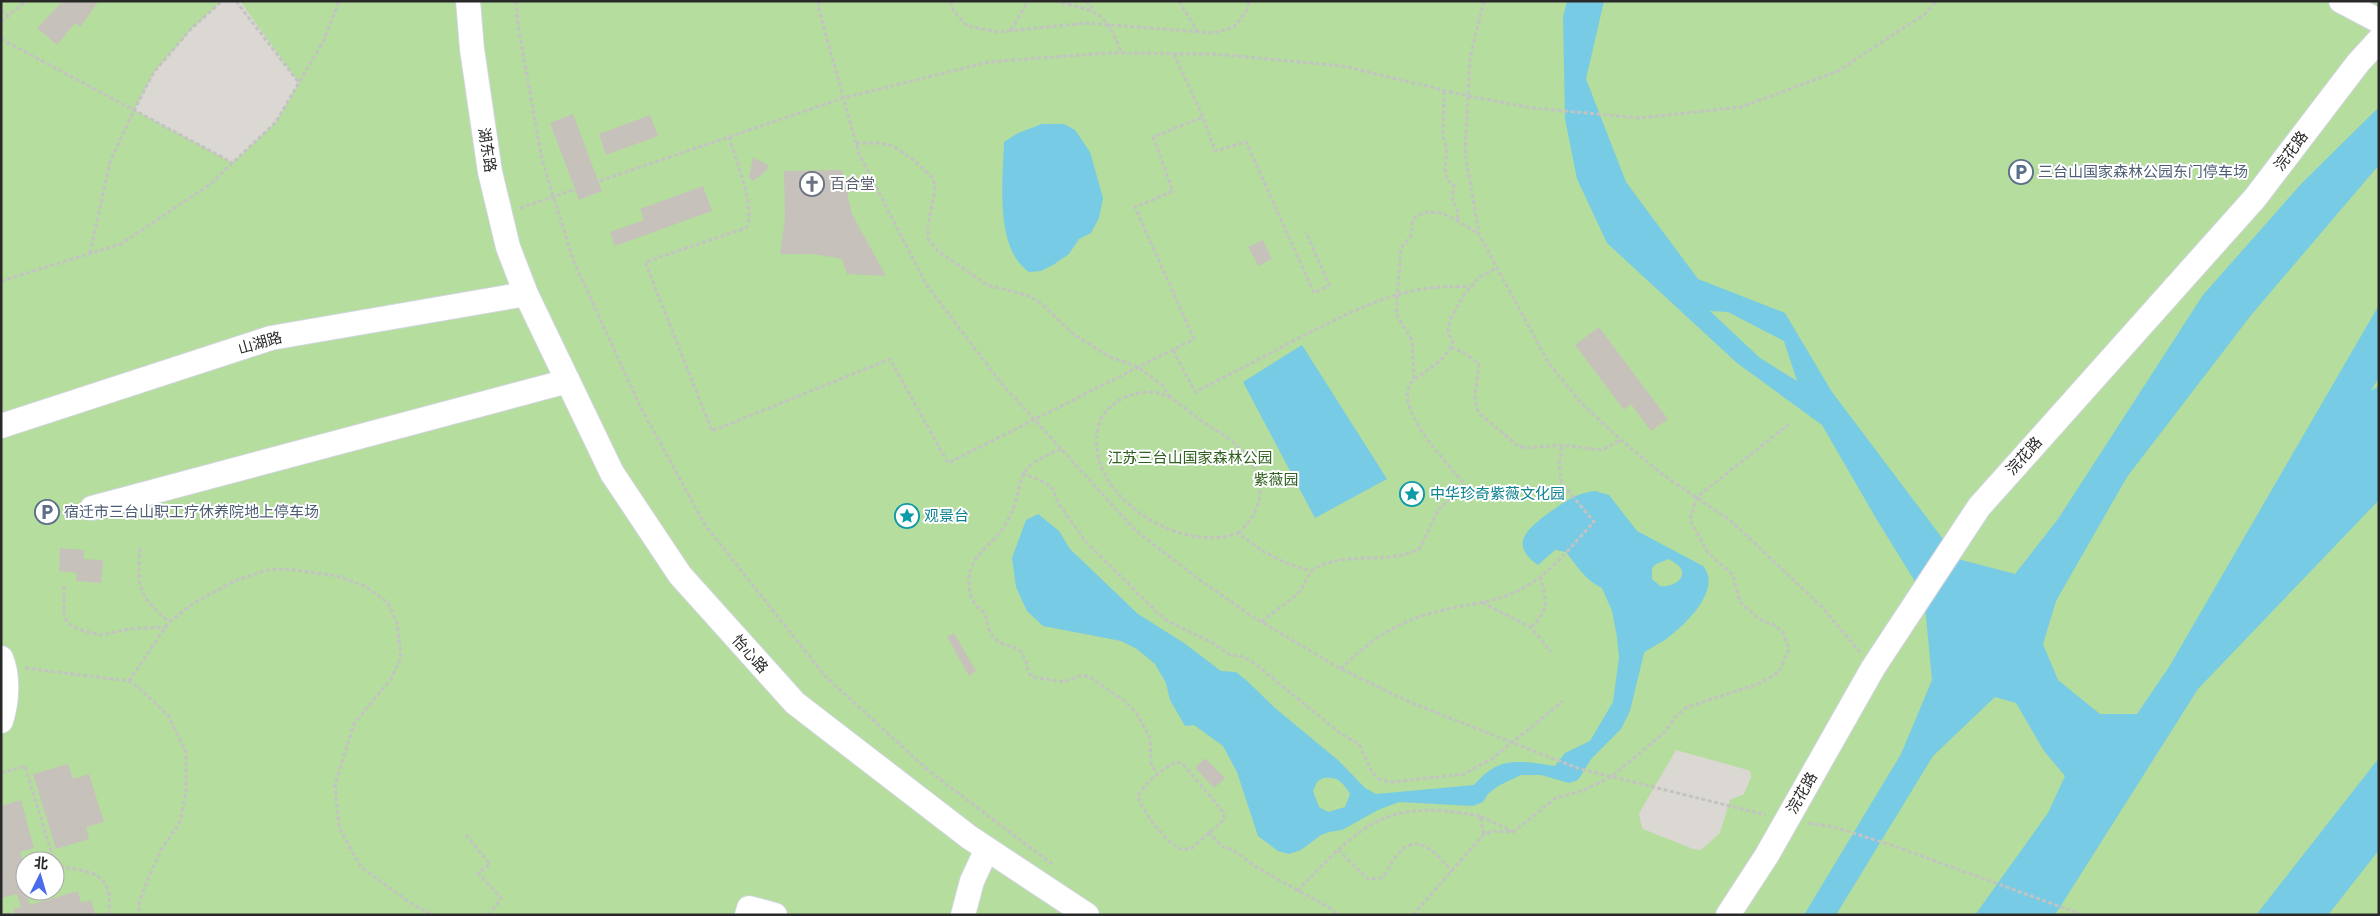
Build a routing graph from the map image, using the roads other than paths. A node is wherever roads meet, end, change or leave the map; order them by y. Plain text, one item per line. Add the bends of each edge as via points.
1 (468, 1) edge
2 (2341, 1) edge
3 (2379, 20) edge
4 (2379, 40) edge
5 (526, 294) junction
6 (568, 381) junction
7 (1, 426) edge
8 (92, 508) dead end
9 (3, 662) edge
10 (1, 721) edge
11 (987, 849) junction
12 (747, 915) edge
13 (775, 915) edge
14 (963, 915) edge
15 (1087, 915) edge
16 (1728, 915) edge

1 - 5 street, 湖东路 via 490,172 508,248
2 - 3 street
4 - 16 street, 浣花路 via 2255,198 1979,506 1873,668 1787,820
5 - 6 street, 怡心路
5 - 7 street, 山湖路 via 271,338
6 - 8 street
6 - 11 street, 怡心路 via 612,474 686,583 795,703
9 - 10 street via 6,705
11 - 14 street via 972,881
11 - 15 street, 怡心路
12 - 13 street via 749,908

